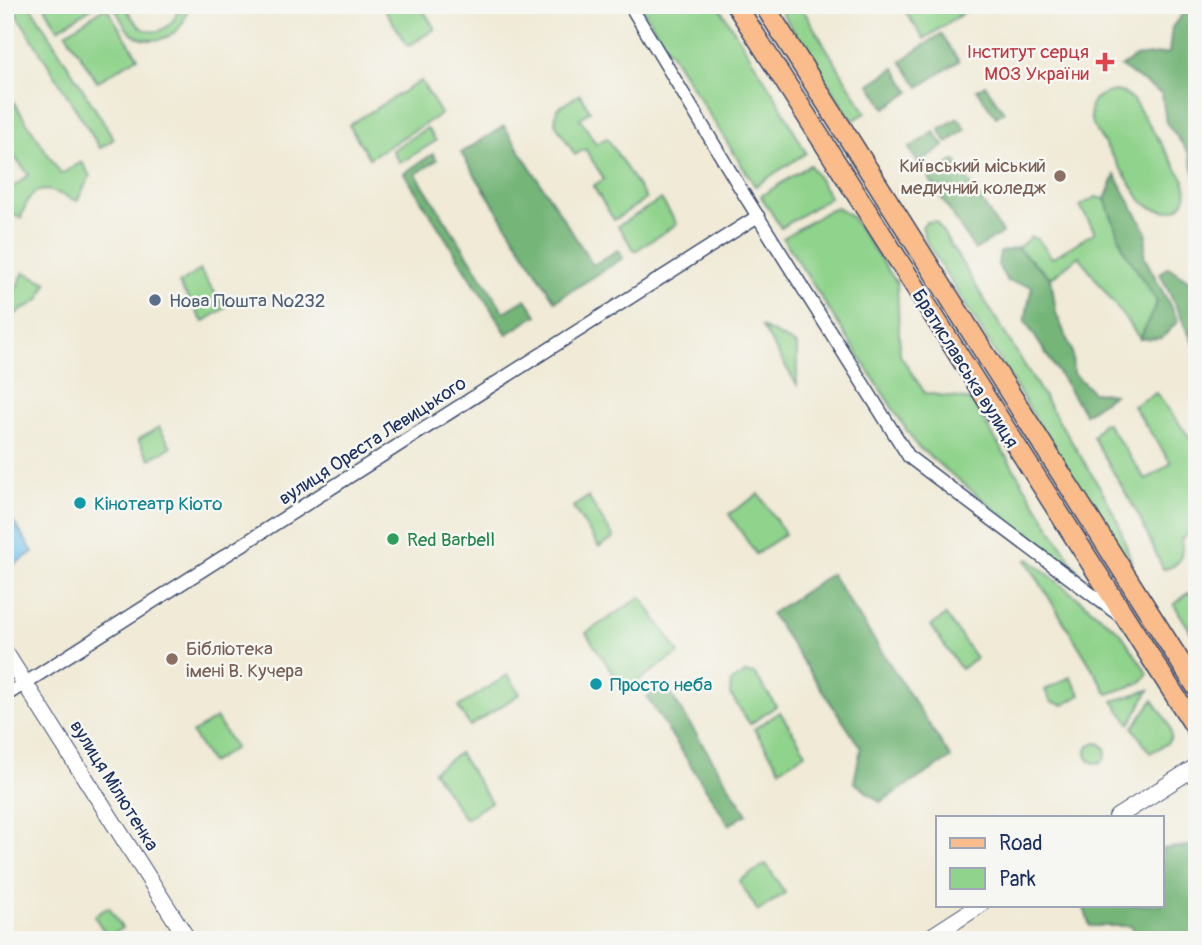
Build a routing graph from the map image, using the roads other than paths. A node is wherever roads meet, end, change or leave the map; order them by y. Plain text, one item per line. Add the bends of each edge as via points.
1 (629, 5) edge
2 (736, 5) edge
3 (764, 5) edge
4 (758, 216) junction
5 (1126, 621) junction
6 (5, 652) edge
7 (25, 684) junction
8 (1197, 688) edge
9 (5, 696) edge
10 (1197, 730) edge
11 (1197, 766) edge
12 (1119, 816) edge
13 (978, 906) edge
14 (188, 940) edge
15 (926, 940) edge

1 - 4 street
2 - 5 main road, Братиславська вулиця
3 - 8 main road, Братиславська вулиця
4 - 5 street via 909,457
4 - 7 street, вулиця Ореста Левицького
5 - 10 main road, Братиславська вулиця
6 - 7 street, вулиця Мілютенка
7 - 9 street, вулиця Ореста Левицького
7 - 14 street, вулиця Мілютенка
11 - 12 street
13 - 15 street

